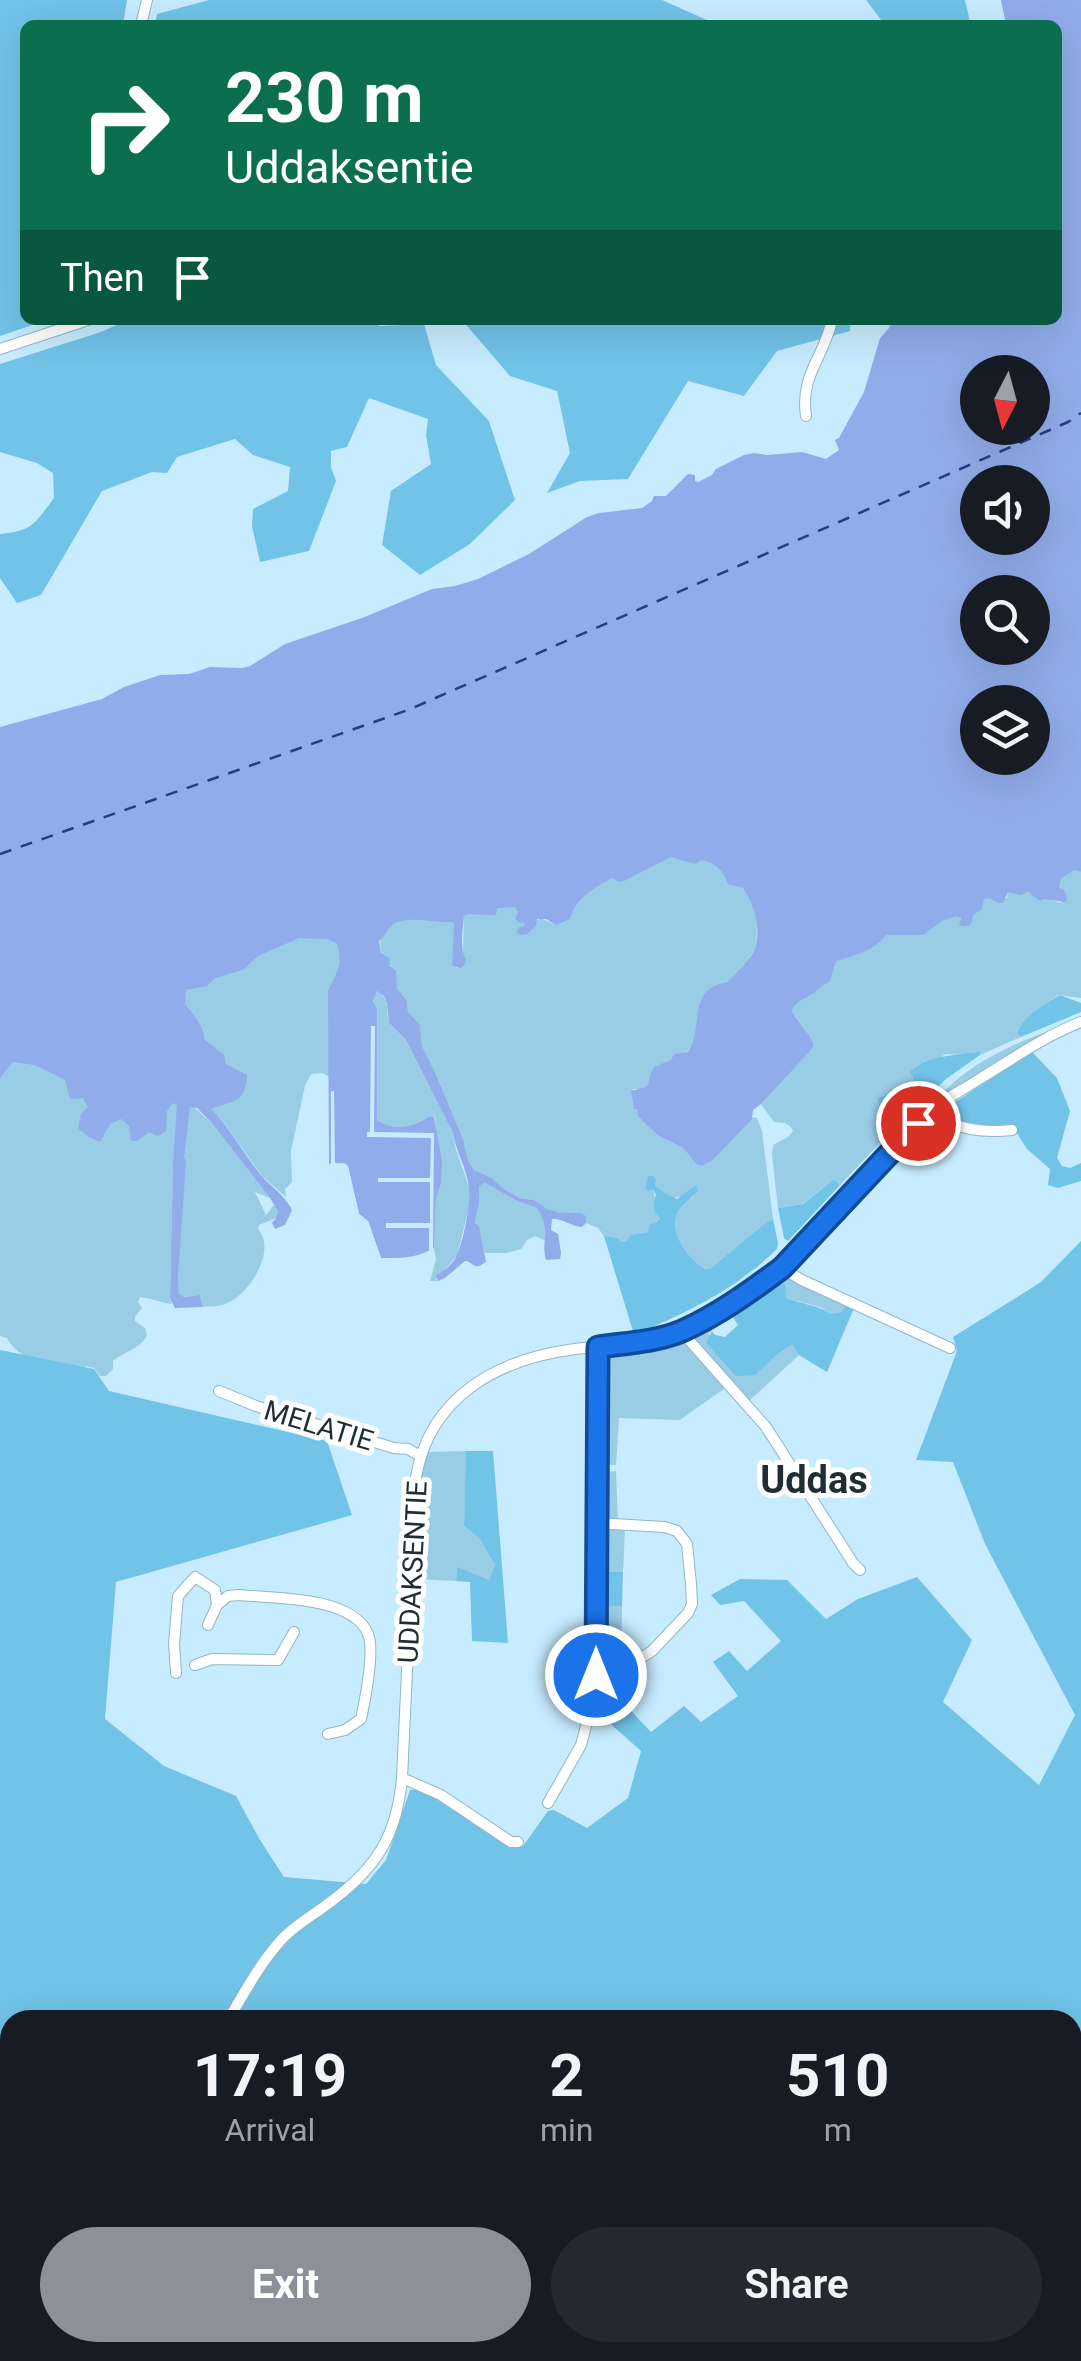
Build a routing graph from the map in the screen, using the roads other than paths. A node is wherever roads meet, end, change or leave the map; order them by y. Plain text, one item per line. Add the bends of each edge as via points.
1 (73, 325) edge
2 (831, 325) edge
3 (0, 350) edge
4 (806, 416) dead end
5 (1081, 1022) edge
6 (931, 1110) junction
7 (1012, 1130) dead end
8 (782, 1268) junction
9 (682, 1331) junction
10 (598, 1347) junction
11 (950, 1348) dead end
12 (218, 1391) dead end
13 (420, 1456) junction
14 (596, 1523) junction
15 (860, 1570) dead end
16 (218, 1606) junction
17 (208, 1625) dead end
18 (294, 1632) dead end
19 (195, 1664) dead end
20 (176, 1673) dead end
21 (596, 1675) junction
22 (328, 1734) dead end
23 (402, 1778) junction
24 (548, 1804) dead end
25 (518, 1842) dead end
26 (234, 2010) edge

1 - 3 street
2 - 4 street via 806,384
5 - 6 street, UDDAKSENTIE
6 - 7 street via 961,1126
6 - 8 street, UDDAKSENTIE
8 - 9 street, UDDAKSENTIE
8 - 11 street
9 - 10 street, UDDAKSENTIE
9 - 15 street via 766,1428
10 - 13 street, UDDAKSENTIE via 523,1360 476,1382 451,1403
10 - 14 street
12 - 13 street, MELATIE
13 - 23 street, UDDAKSENTIE
14 - 21 street
14 - 21 street via 677,1531 687,1544 692,1604 652,1651 620,1672
16 - 17 street
16 - 20 street via 214,1590 195,1577 178,1596
16 - 22 street via 238,1595 326,1603 362,1625 369,1635 369,1666 362,1719
18 - 19 street via 278,1660
21 - 24 street via 582,1745
23 - 25 street
23 - 26 street, UDDAKSENTIE via 386,1846 368,1870 282,1939

